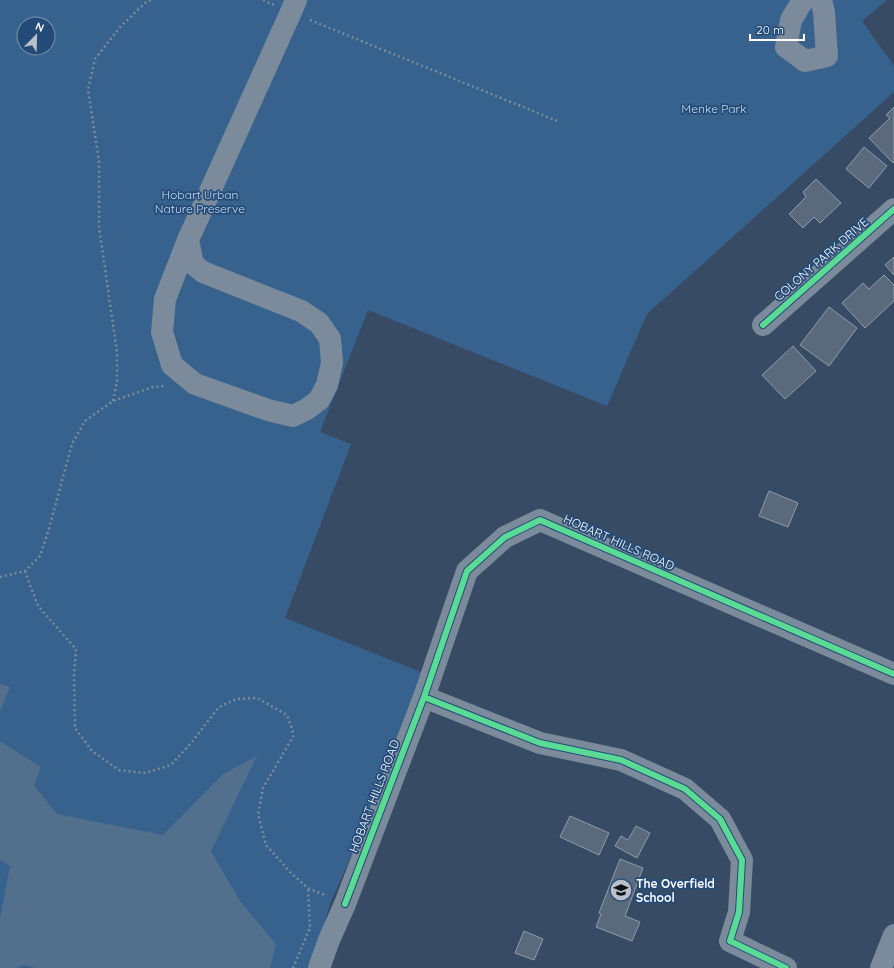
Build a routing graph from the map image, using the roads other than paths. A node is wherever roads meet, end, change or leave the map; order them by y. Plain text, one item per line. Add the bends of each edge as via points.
1 (804, 0) edge
2 (821, 0) edge
3 (294, 6) edge
4 (894, 209) edge
5 (188, 240) junction
6 (763, 325) dead end
7 (894, 674) edge
8 (424, 697) junction
9 (894, 935) edge
10 (319, 968) edge
11 (786, 968) edge
12 (881, 968) edge

1 - 2 street via 791,20 786,47 805,61 827,56
3 - 5 street
4 - 6 street, COLONY PARK DRIVE
5 - 5 street via 165,299 162,332 172,365 195,384 268,410 293,416 319,400 327,385 332,363 330,339 319,323 301,311 203,272 193,264
7 - 8 street, HOBART HILLS ROAD via 540,520 505,537 467,571
8 - 10 street, HOBART HILLS ROAD
8 - 11 street via 540,743 621,760 685,789 720,818 742,860 739,912 730,942
9 - 12 street

